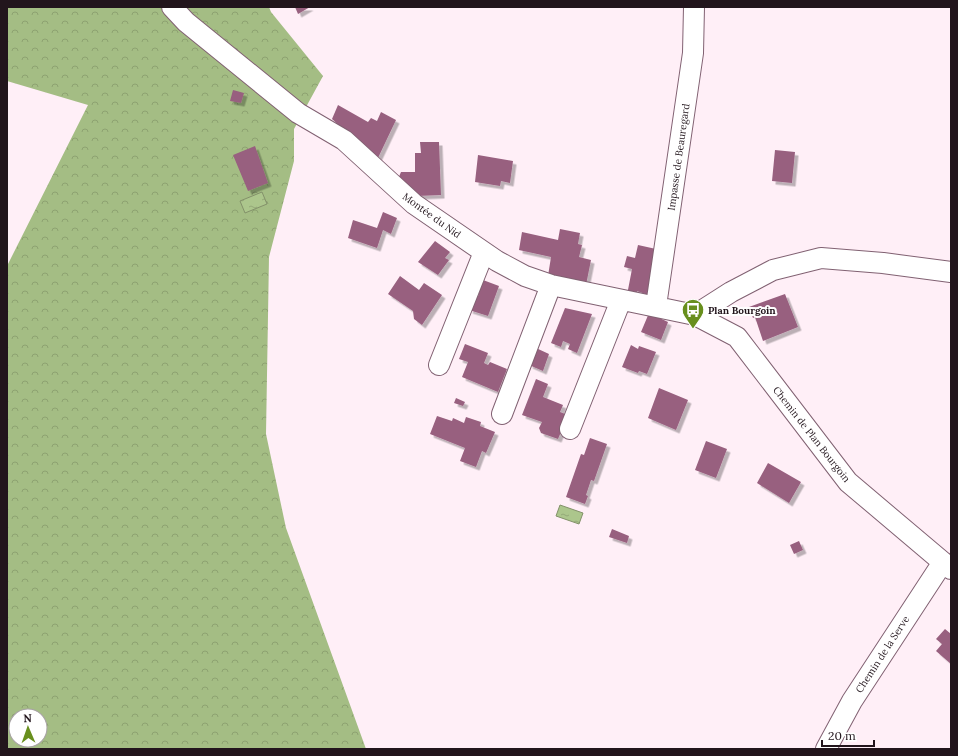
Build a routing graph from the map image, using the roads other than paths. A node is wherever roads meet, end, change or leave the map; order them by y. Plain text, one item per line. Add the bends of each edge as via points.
1 (172, 7) edge
2 (694, 7) edge
3 (484, 252) junction
4 (951, 272) edge
5 (551, 285) junction
6 (621, 300) junction
7 (656, 306) junction
8 (695, 315) junction
9 (439, 365) dead end
10 (502, 414) dead end
11 (570, 429) dead end
12 (947, 565) edge
13 (826, 749) edge

1 - 3 street, Montée du Nid via 186,22 298,113 344,140 414,204
2 - 7 street, Impasse de Beauregard via 693,53
3 - 5 street, Montée du Nid via 525,276
3 - 9 street
4 - 8 street via 821,258 773,270
5 - 6 street, Montée du Nid
5 - 10 street
6 - 7 street, Montée du Nid
6 - 11 street
7 - 8 street, Montée du Nid
8 - 12 street, Chemin de Plan Bourgoin via 737,337 848,482
12 - 13 street, Chemin de la Serve via 852,701

